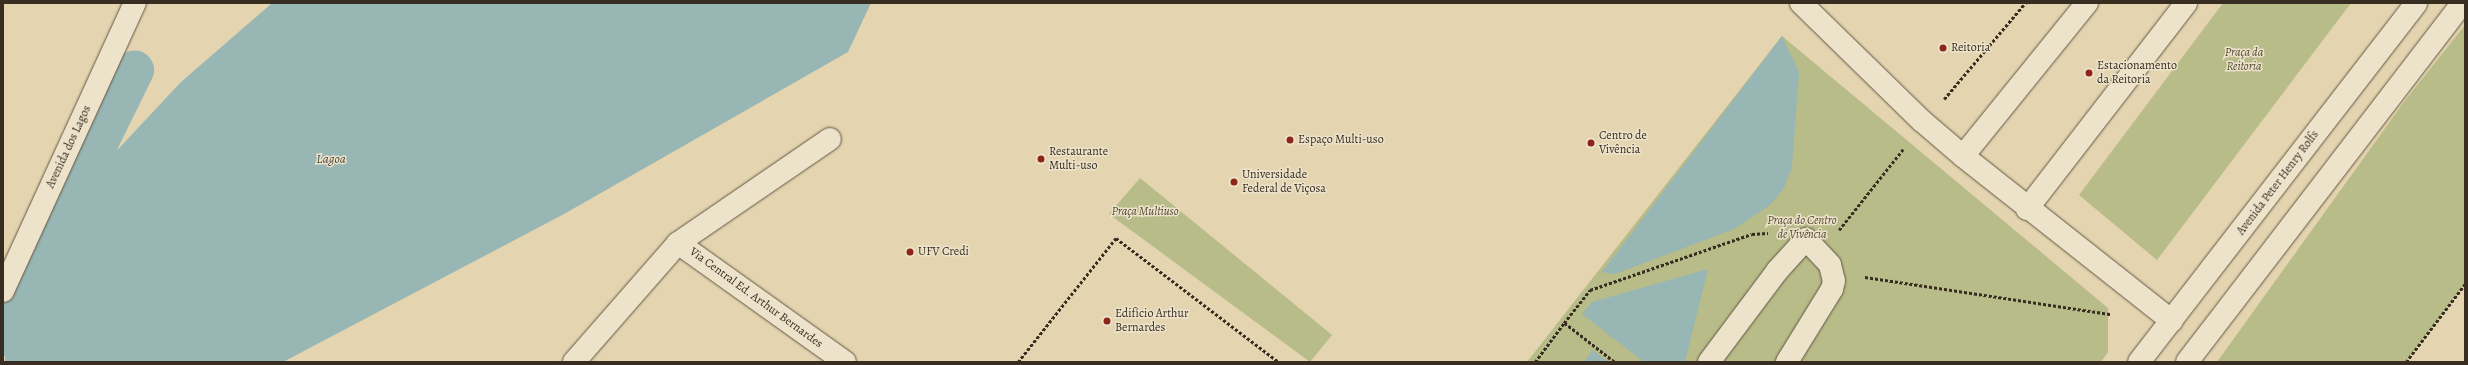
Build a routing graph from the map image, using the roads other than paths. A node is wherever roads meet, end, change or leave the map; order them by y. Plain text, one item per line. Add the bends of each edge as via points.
1 (135, 3) edge
2 (1801, 3) edge
3 (2087, 3) edge
4 (2186, 3) edge
5 (2416, 3) edge
6 (2462, 3) edge
7 (830, 139) dead end
8 (1963, 156) junction
9 (2027, 209) junction
10 (678, 243) junction
11 (3, 291) edge
12 (2172, 321) junction
13 (574, 362) edge
14 (845, 362) edge
15 (1709, 362) edge
16 (1787, 362) edge
17 (2139, 362) edge
18 (2186, 362) edge

1 - 11 main road, Avenida dos Lagos
2 - 8 main road via 1924,122
3 - 8 main road
4 - 9 main road
5 - 12 main road, Avenida Peter Henry Rolfs
6 - 18 main road
7 - 10 main road
8 - 9 main road
9 - 12 main road
10 - 13 main road, Via Central Ed. Arthur Bernardes
10 - 14 main road, Via Central Ed. Arthur Bernardes
12 - 17 main road, Avenida Peter Henry Rolfs
15 - 16 main road via 1777,271 1813,247 1833,272 1832,289

